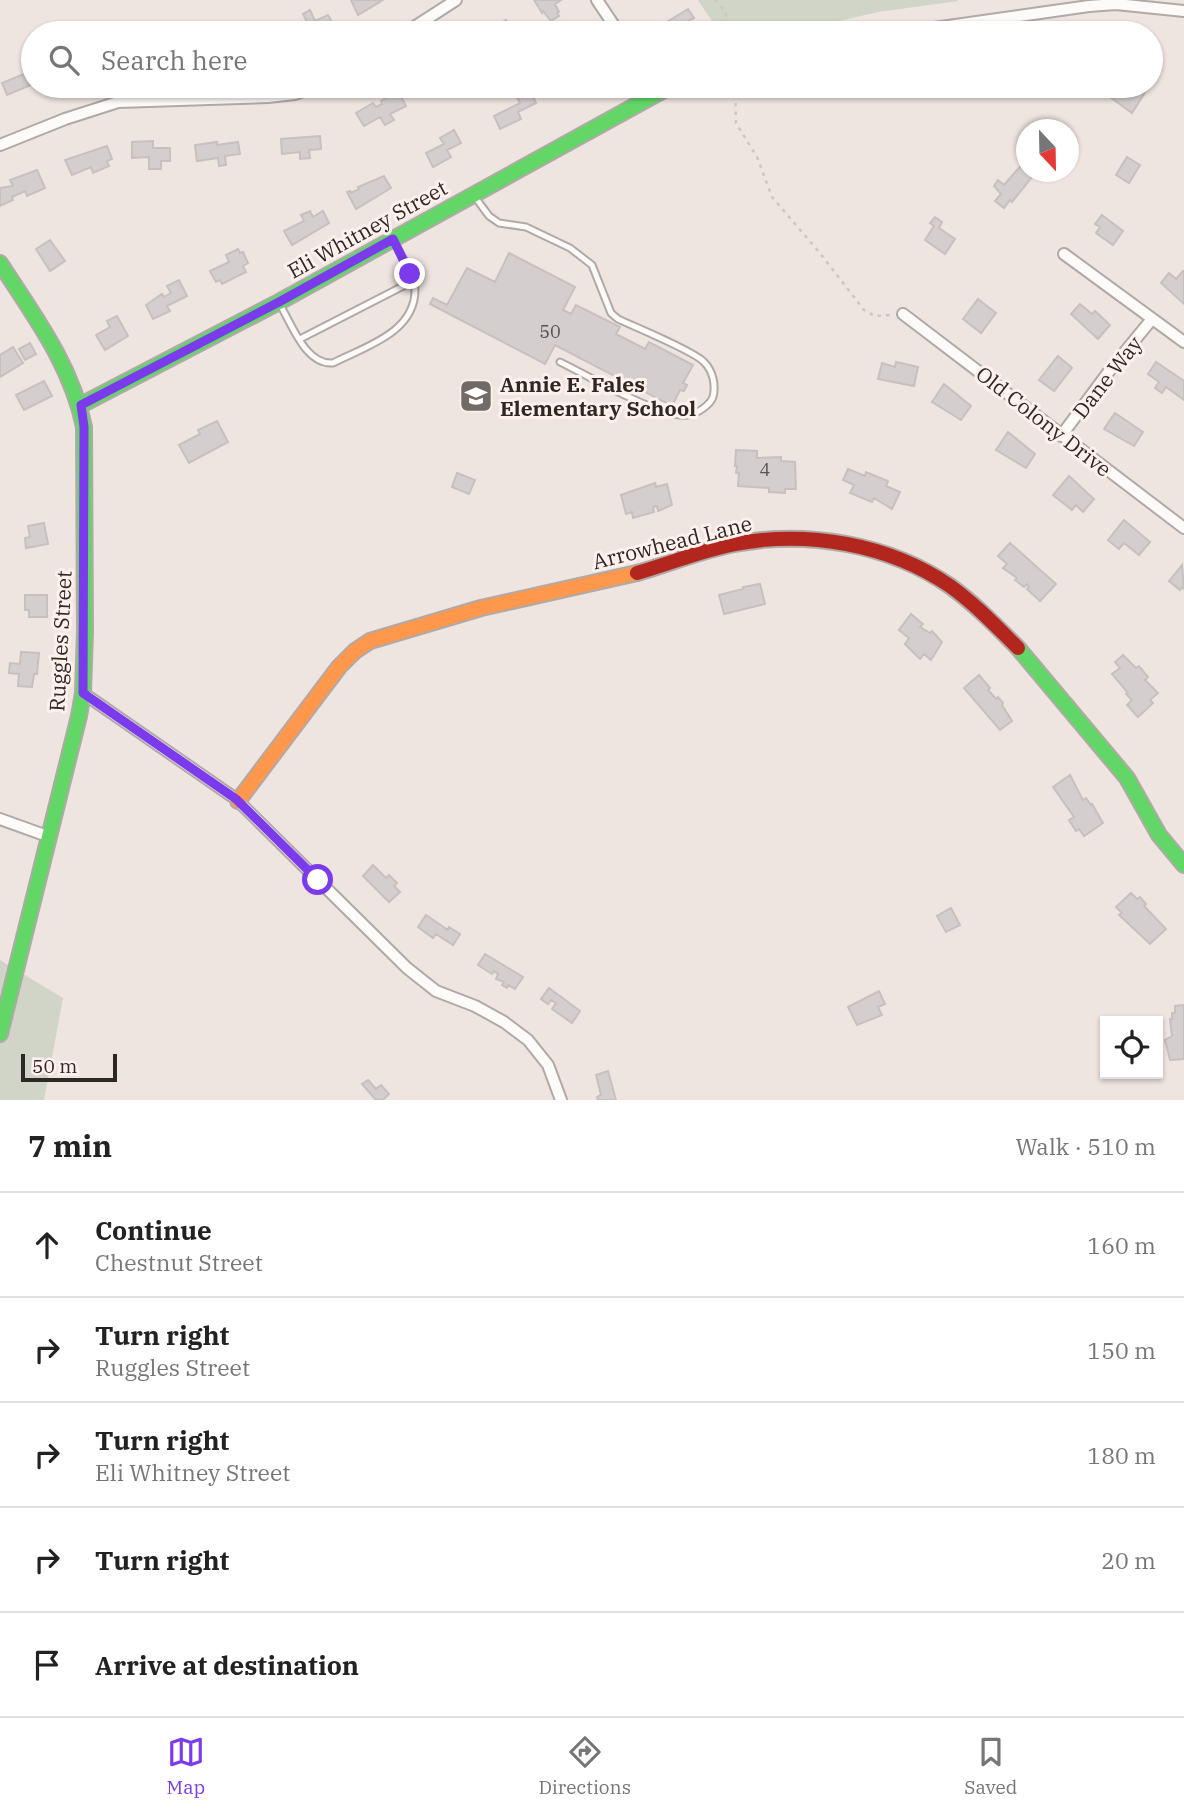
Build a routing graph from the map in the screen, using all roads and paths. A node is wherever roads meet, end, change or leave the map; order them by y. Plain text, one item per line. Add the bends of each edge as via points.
1 (456, 0) edge
2 (597, 0) edge
3 (715, 0) edge
4 (1081, 3) edge
5 (1184, 11) edge
6 (424, 21) edge
7 (611, 21) edge
8 (728, 21) edge
9 (972, 21) edge
10 (238, 98) edge
11 (644, 98) edge
12 (735, 98) edge
13 (0, 145) edge
14 (473, 194) junction
15 (393, 239) junction
16 (1064, 254) dead end
17 (0, 263) edge
18 (413, 281) junction
19 (279, 302) junction
20 (904, 314) joint
21 (1152, 319) junction
22 (300, 339) junction
23 (1184, 342) edge
24 (560, 362) dead end
25 (81, 405) junction
26 (1061, 436) junction
27 (1184, 528) edge
28 (83, 693) junction
29 (238, 801) junction
30 (0, 819) edge
31 (50, 837) junction
32 (1184, 865) edge
33 (0, 1034) edge
34 (561, 1100) edge

1 - 6 street
2 - 7 street
3 - 8 path
4 - 5 street
4 - 9 street
10 - 13 street via 118,102
11 - 14 street, Eli Whitney Street
12 - 20 path via 736,123 757,157 772,197 864,310 874,316
14 - 15 street, Eli Whitney Street
14 - 24 lane via 499,223 526,227 570,248 592,265 611,313 703,360 712,373 715,390 711,402 699,411 677,414 657,410
15 - 18 lane
15 - 19 street, Eli Whitney Street
16 - 21 street
17 - 25 street, Ruggles Street via 60,356
18 - 22 lane
18 - 22 lane via 412,309 398,329 333,363 313,359
19 - 22 lane
19 - 25 street, Eli Whitney Street
20 - 26 street, Old Colony Drive
21 - 23 street
21 - 26 street, Dane Way
25 - 28 street, Ruggles Street
26 - 27 street, Old Colony Drive
28 - 29 street
28 - 31 street, Ruggles Street
29 - 32 street, Arrowhead Lane via 339,667 370,642 481,608 625,577 734,544 807,539 838,542 898,559 950,586 977,607 1018,648 1127,779
29 - 34 street via 407,968 436,990 475,1006 528,1040 548,1065
30 - 31 street
31 - 33 street, Ruggles Street

